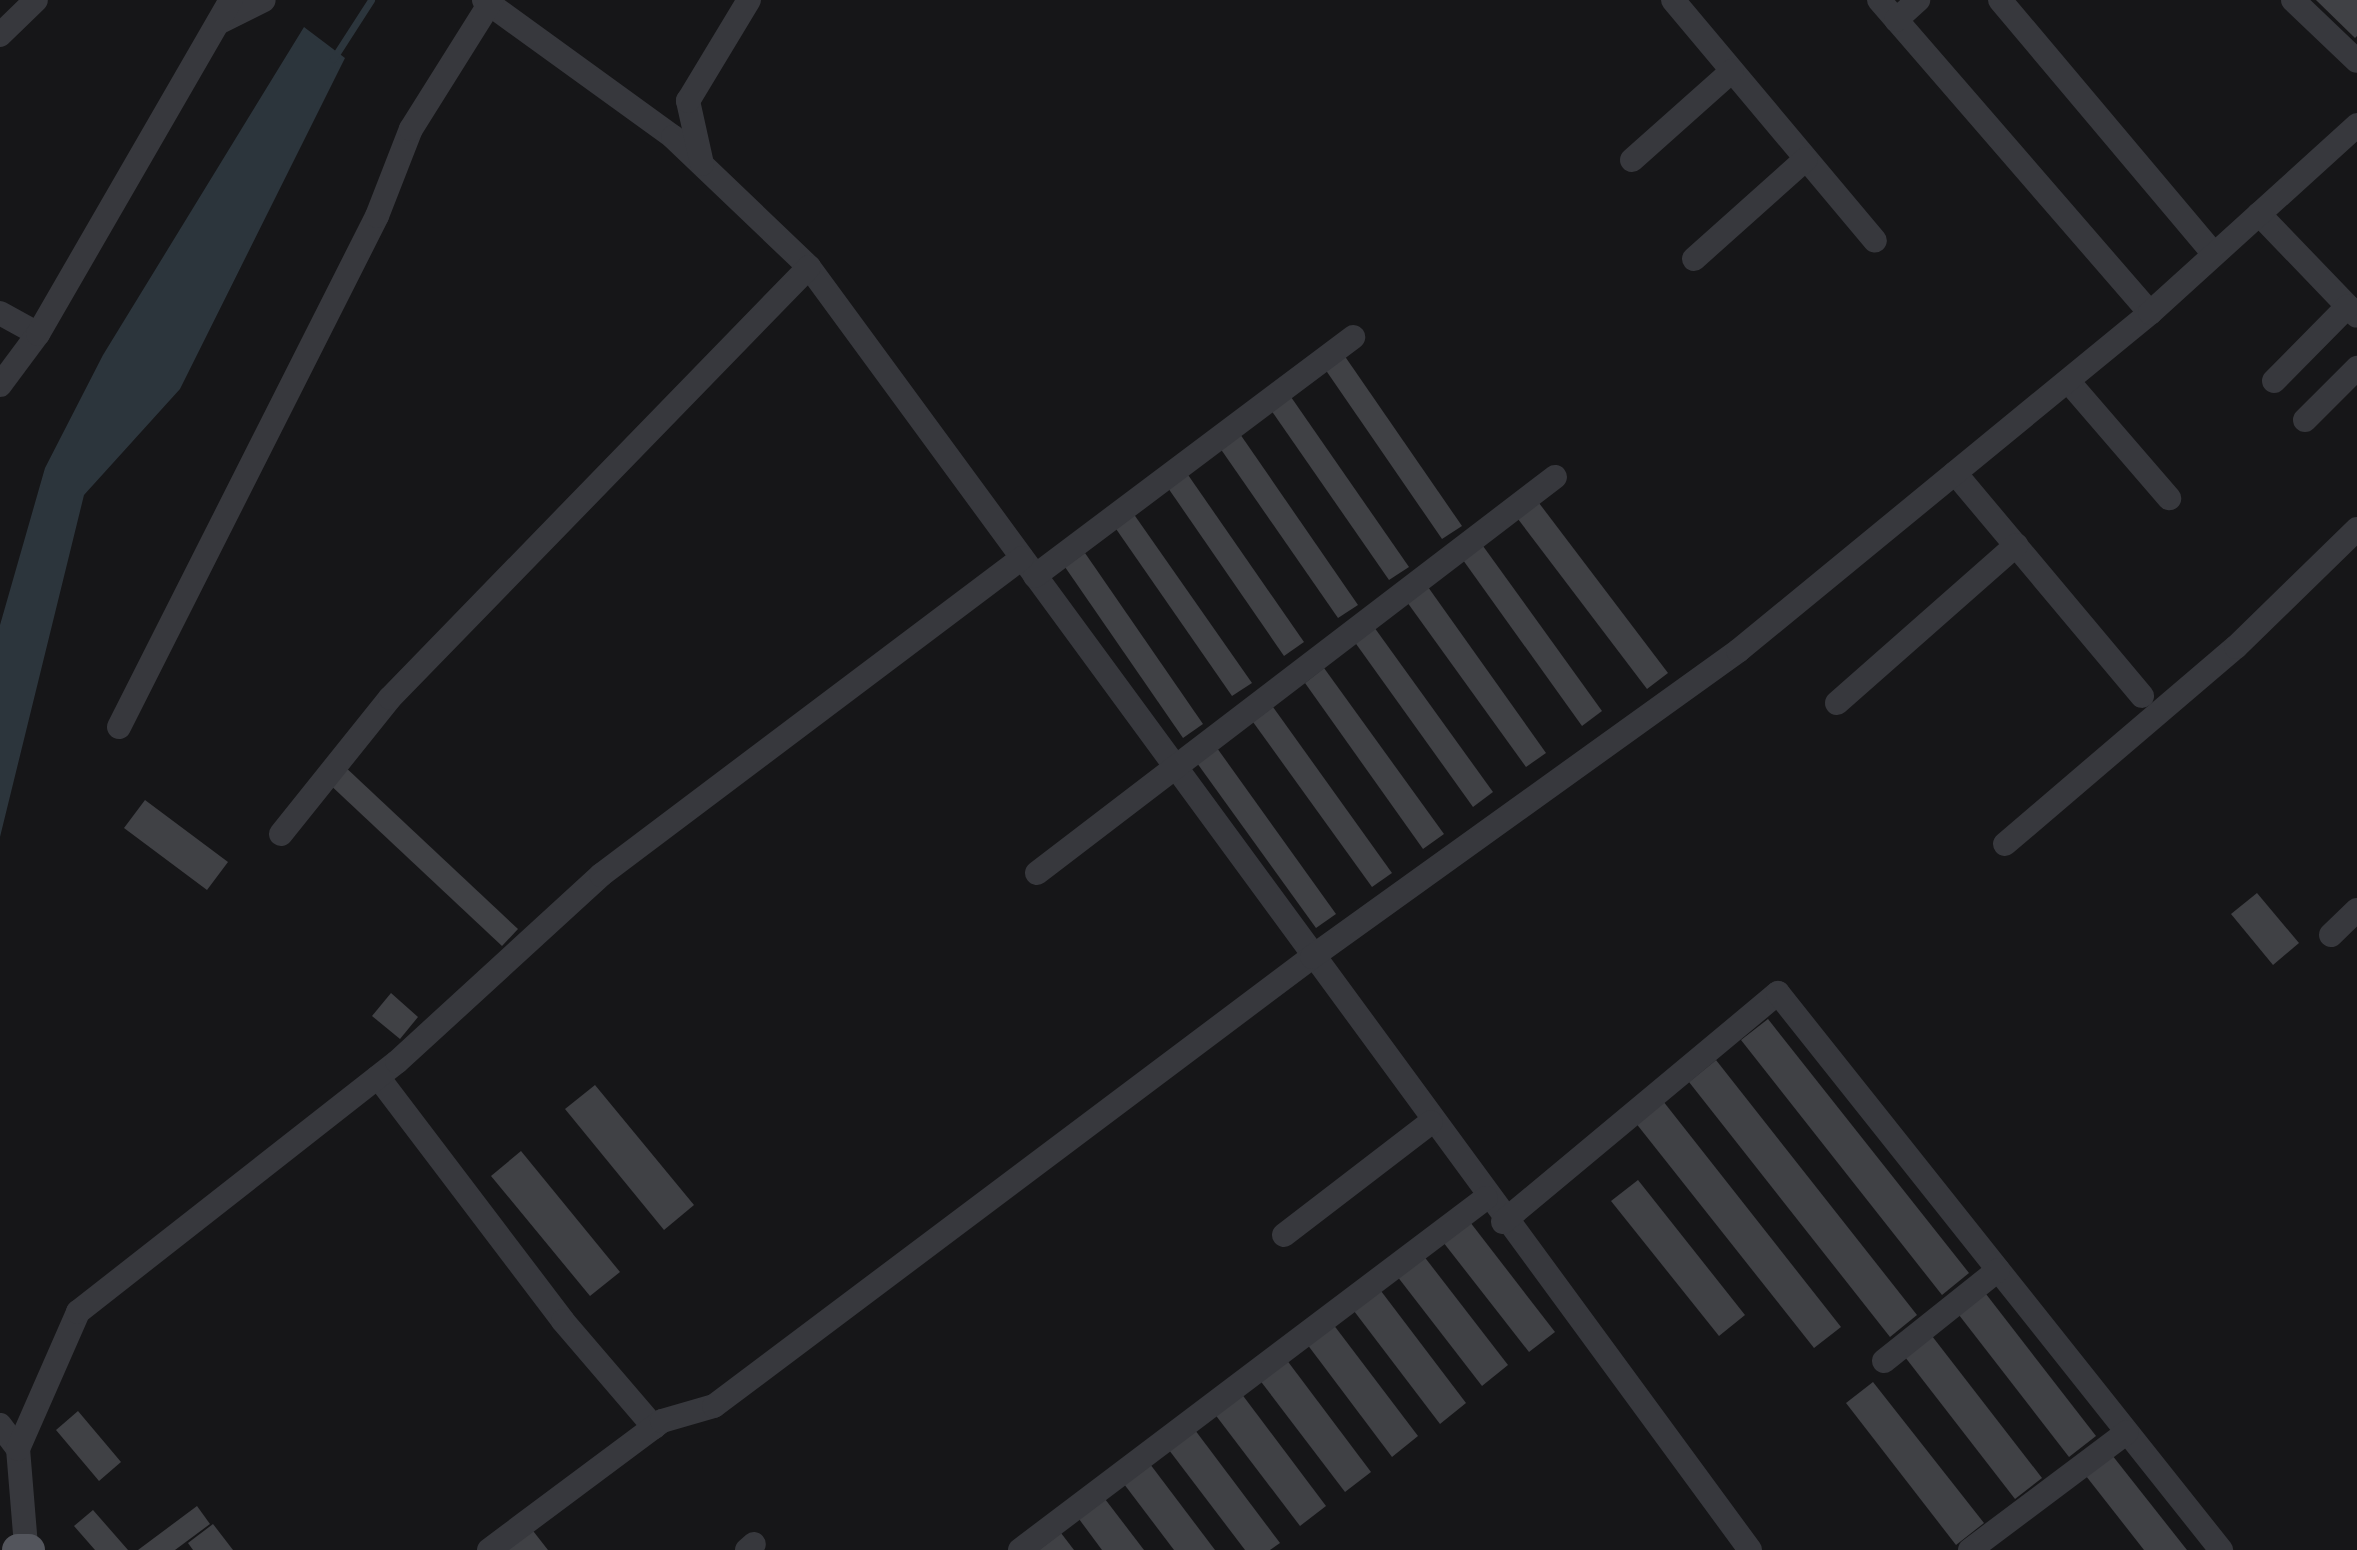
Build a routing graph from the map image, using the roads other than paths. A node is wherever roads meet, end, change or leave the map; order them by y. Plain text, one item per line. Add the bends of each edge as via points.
1 (36, 0) edge
2 (231, 0) edge
3 (264, 0) edge
4 (749, 0) edge
5 (1673, 0) edge
6 (1879, 0) edge
7 (1918, 0) edge
8 (2000, 0) edge
9 (2293, 0) edge
10 (489, 2) edge
11 (1896, 20) junction
12 (218, 23) junction
13 (0, 35) edge
14 (2357, 61) edge
15 (1732, 71) junction
16 (2357, 125) edge
17 (1806, 159) junction
18 (1632, 160) dead end
19 (702, 164) junction
20 (2259, 214) junction
21 (1875, 241) dead end
22 (2213, 253) junction
23 (1694, 259) dead end
24 (809, 267) junction
25 (2352, 311) edge
26 (0, 313) edge
27 (2150, 313) junction
28 (38, 334) junction
29 (1353, 337) dead end
30 (2357, 368) edge
31 (2068, 381) junction
32 (2274, 381) dead end
33 (0, 385) edge
34 (2305, 420) dead end
35 (1955, 473) junction
36 (1555, 477) dead end
37 (2169, 498) dead end
38 (2357, 529) edge
39 (2016, 545) junction
40 (1029, 567) junction
41 (2142, 696) dead end
42 (1837, 703) dead end
43 (119, 727) dead end
44 (1176, 770) junction
45 (281, 834) dead end
46 (2005, 844) dead end
47 (1037, 873) dead end
48 (2357, 910) edge
49 (2331, 935) dead end
50 (1312, 957) junction
51 (378, 1077) junction
52 (1431, 1122) junction
53 (1486, 1198) junction
54 (1503, 1222) junction
55 (1284, 1235) dead end
56 (1998, 1270) junction
57 (1884, 1361) dead end
58 (0, 1425) edge
59 (654, 1427) junction
60 (2127, 1432) junction
61 (18, 1449) junction
62 (24, 1549) edge
63 (489, 1550) edge
64 (1020, 1550) edge
65 (1750, 1550) edge
66 (1970, 1550) edge
67 (2221, 1550) edge

1 - 13 street
2 - 12 street
3 - 12 street
4 - 19 street via 688,101
5 - 15 street
6 - 11 street
7 - 11 street
8 - 22 street
9 - 14 street
10 - 19 street
10 - 43 street via 411,129 377,216
11 - 27 street
12 - 28 street
15 - 17 street
15 - 18 street
16 - 20 street
17 - 21 street
17 - 23 street
19 - 24 street
20 - 22 street
20 - 25 street
22 - 27 street
24 - 40 street
24 - 45 street via 390,698
25 - 32 street
26 - 28 street
27 - 31 street
28 - 33 street
29 - 40 street
30 - 34 street
31 - 35 street
31 - 37 street
35 - 39 street
35 - 50 street via 1738,651
36 - 44 street
38 - 46 street via 2236,647
39 - 41 street
39 - 42 street
40 - 44 street
40 - 51 street via 601,875
44 - 47 street
44 - 50 street
48 - 49 street
50 - 52 street
50 - 59 street via 714,1406
51 - 59 street via 563,1321
51 - 61 street via 78,1312
52 - 53 street
52 - 55 street
53 - 54 street
53 - 64 street
54 - 56 street via 1778,993
54 - 65 street
56 - 57 street
56 - 60 street
58 - 61 street
59 - 63 street
60 - 66 street
60 - 67 street
61 - 62 street

